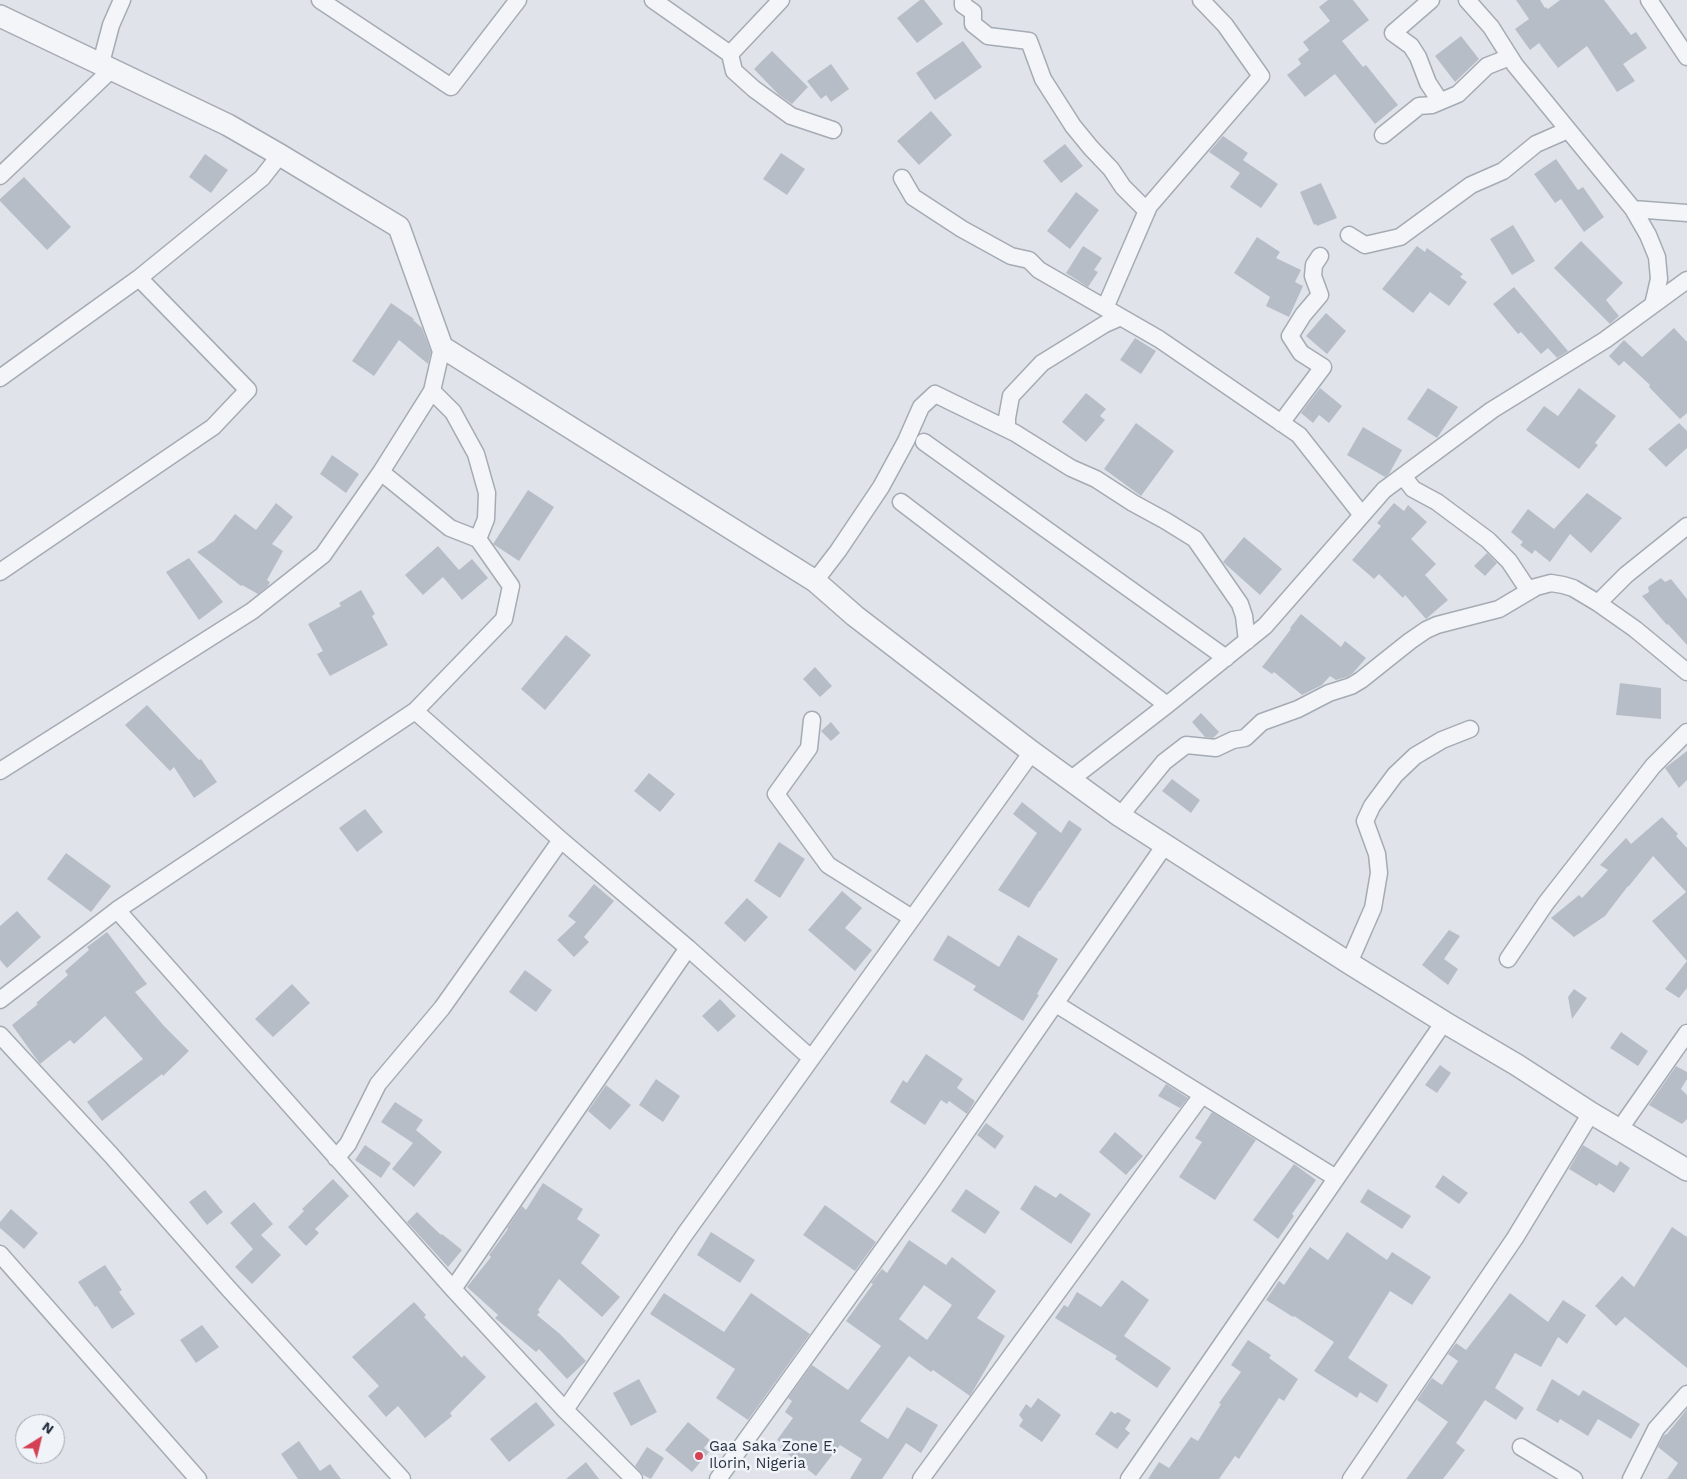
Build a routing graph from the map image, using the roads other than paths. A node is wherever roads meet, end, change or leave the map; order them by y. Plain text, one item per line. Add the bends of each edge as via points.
1 (122, 0) edge
2 (320, 0) edge
3 (518, 0) edge
4 (653, 0) edge
5 (781, 0) edge
6 (963, 0) edge
7 (1201, 0) edge
8 (1431, 0) edge
9 (1467, 0) edge
10 (1649, 0) edge
11 (0, 16) edge
12 (730, 54) junction
13 (1510, 57) junction
14 (1687, 57) edge
15 (106, 66) junction
16 (1440, 102) junction
17 (833, 130) dead end
18 (1568, 130) junction
19 (1383, 135) dead end
20 (280, 155) junction
21 (0, 176) edge
22 (902, 178) dead end
23 (1633, 209) junction
24 (1147, 211) junction
25 (1687, 213) edge
26 (1349, 235) dead end
27 (1320, 256) dead end
28 (139, 278) junction
29 (1687, 280) edge
30 (1653, 305) junction
31 (1105, 308) junction
32 (1120, 317) junction
33 (442, 347) junction
34 (0, 378) edge
35 (432, 390) junction
36 (1281, 423) junction
37 (1007, 429) junction
38 (924, 442) dead end
39 (382, 472) junction
40 (1403, 476) junction
41 (901, 502) dead end
42 (1362, 515) junction
43 (1687, 526) edge
44 (478, 540) junction
45 (0, 572) edge
46 (815, 581) junction
47 (1529, 591) junction
48 (1598, 602) junction
49 (1247, 641) junction
50 (1226, 658) junction
51 (1687, 672) edge
52 (1167, 705) junction
53 (414, 711) junction
54 (812, 720) dead end
55 (1470, 729) dead end
56 (1687, 732) edge
57 (1032, 752) junction
58 (0, 771) edge
59 (1070, 780) junction
60 (1120, 816) junction
61 (560, 840) junction
62 (1165, 845) junction
63 (117, 910) junction
64 (912, 918) junction
65 (688, 948) junction
66 (1508, 959) dead end
67 (1349, 963) junction
68 (0, 1000) edge
69 (1056, 1004) junction
70 (1444, 1022) junction
71 (1687, 1033) edge
72 (0, 1035) edge
73 (812, 1057) junction
74 (1202, 1095) junction
75 (1591, 1113) junction
76 (1620, 1130) junction
77 (336, 1158) junction
78 (1687, 1170) edge
79 (1336, 1178) junction
80 (0, 1254) edge
81 (453, 1289) junction
82 (1687, 1394) edge
83 (565, 1410) junction
84 (1521, 1447) dead end
85 (198, 1479) edge
86 (402, 1479) edge
87 (634, 1479) edge
88 (718, 1479) edge
89 (921, 1479) edge
90 (1129, 1479) edge
91 (1351, 1479) edge
92 (1574, 1479) edge
93 (1631, 1479) edge

1 - 15 street via 111,25
2 - 3 street via 451,87
4 - 12 street
5 - 12 street
6 - 24 street via 963,5 973,12 973,24 988,36 1029,41 1043,79 1073,126
7 - 24 street via 1225,25 1261,76
8 - 16 street via 1393,32 1411,46
9 - 13 street via 1491,27
10 - 14 street
11 - 15 street
12 - 17 street via 734,71 754,89 791,116
13 - 16 street via 1486,66 1458,94
13 - 18 street
15 - 20 street via 228,125
15 - 21 street
16 - 19 street via 1419,106
18 - 23 street
18 - 26 street via 1536,144 1503,171 1470,185 1400,237 1365,245
20 - 28 street via 262,178
20 - 33 street via 399,227
22 - 31 street via 914,197 962,229 1011,256 1029,260 1039,270
23 - 25 street
23 - 30 street via 1657,257 1660,280
24 - 31 street
27 - 36 street via 1314,265 1313,276 1320,295 1290,336 1301,353 1323,366
28 - 34 street
28 - 45 street via 248,390 213,427
29 - 30 street
30 - 40 street via 1605,340 1492,410
31 - 32 street
32 - 36 street via 1159,339
32 - 37 street via 1042,363 1011,396
33 - 35 street
33 - 46 street
35 - 39 street
35 - 44 street via 453,412 476,454 487,493 486,519
36 - 42 street via 1299,435
37 - 46 street via 935,394 921,407 880,487
37 - 49 street via 1195,539 1240,604
38 - 50 street
39 - 44 street via 450,528
39 - 58 street via 323,555 252,611
40 - 42 street via 1384,490
40 - 47 street via 1413,490 1437,502 1488,540 1509,560
41 - 52 street
42 - 49 street via 1265,626
43 - 48 street
44 - 53 street via 511,586 504,619
46 - 57 street via 855,616
47 - 48 street via 1551,583 1563,584
47 - 60 street via 1498,609 1426,630 1351,686 1262,722 1245,738 1216,748 1186,745 1164,762
48 - 51 street
49 - 50 street
50 - 52 street
52 - 59 street
53 - 61 street
53 - 63 street
54 - 64 street via 810,748 776,794 828,865
55 - 67 street via 1415,756 1395,774 1372,806 1365,821 1377,854 1379,873 1373,908
56 - 66 street via 1652,766 1546,903
57 - 59 street
57 - 64 street
59 - 60 street
60 - 62 street
61 - 65 street
61 - 77 street via 442,1008 378,1084 348,1144
62 - 67 street
62 - 69 street
63 - 68 street
63 - 77 street
64 - 73 street
65 - 73 street
65 - 81 street
67 - 70 street
69 - 74 street
69 - 88 street
70 - 75 street
70 - 79 street
71 - 76 street
72 - 86 street
73 - 83 street via 685,1234
74 - 79 street
74 - 89 street
75 - 76 street
75 - 91 street via 1515,1238
76 - 78 street
77 - 81 street
79 - 90 street
80 - 85 street
81 - 83 street
82 - 93 street via 1656,1429
83 - 87 street
84 - 92 street

